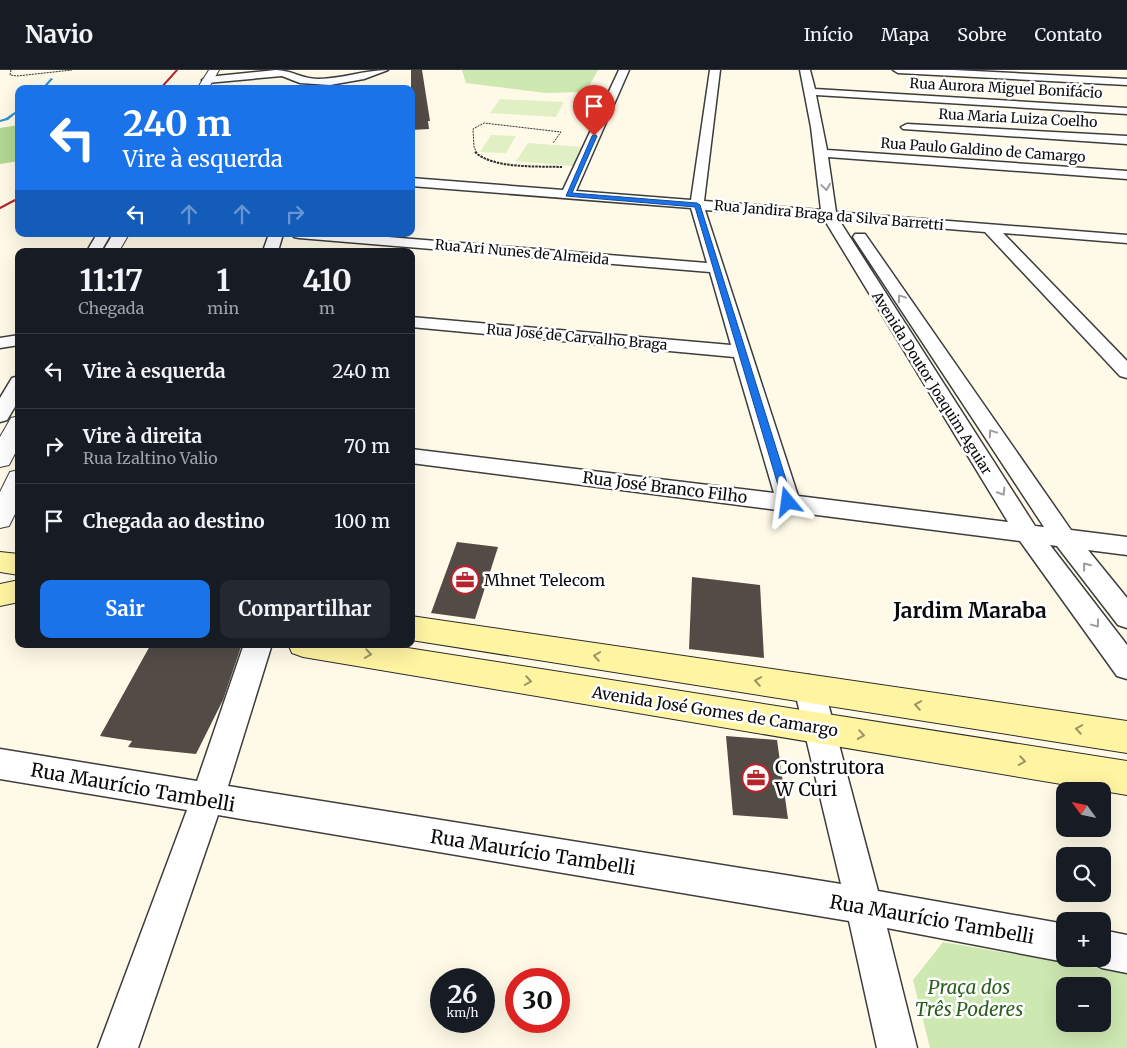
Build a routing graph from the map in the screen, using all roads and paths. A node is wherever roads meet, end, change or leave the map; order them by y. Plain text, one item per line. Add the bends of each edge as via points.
1 (11, 70) edge
2 (72, 70) edge
3 (383, 70) edge
4 (624, 70) edge
5 (715, 70) edge
6 (805, 70) edge
7 (818, 70) edge
8 (898, 70) edge
9 (282, 71) edge
10 (363, 77) junction
11 (214, 80) edge
12 (1101, 80) junction
13 (1127, 82) edge
14 (307, 85) edge
15 (359, 85) edge
16 (817, 93) junction
17 (1121, 98) edge
18 (1127, 110) edge
19 (907, 127) dead end
20 (1127, 140) edge
21 (553, 143) dead end
22 (830, 154) junction
23 (580, 169) junction
24 (1127, 175) edge
25 (415, 182) edge
26 (568, 195) junction
27 (697, 205) junction
28 (837, 216) junction
29 (989, 228) junction
30 (102, 237) edge
31 (119, 237) edge
32 (336, 237) edge
33 (1127, 239) edge
34 (96, 248) edge
35 (113, 248) edge
36 (715, 268) junction
37 (415, 322) edge
38 (743, 352) junction
39 (1127, 372) edge
40 (15, 389) edge
41 (0, 416) edge
42 (15, 431) edge
43 (415, 456) edge
44 (0, 459) edge
45 (15, 487) edge
46 (788, 502) junction
47 (0, 519) edge
48 (1028, 533) junction
49 (1064, 538) junction
50 (1127, 546) edge
51 (0, 562) edge
52 (15, 564) edge
53 (15, 592) edge
54 (0, 595) edge
55 (1127, 618) edge
56 (415, 629) edge
57 (257, 648) edge
58 (327, 648) edge
59 (1127, 667) edge
60 (809, 688) junction
61 (818, 728) junction
62 (1127, 737) edge
63 (0, 764) edge
64 (1127, 778) edge
65 (207, 800) junction
66 (864, 906) junction
67 (1056, 940) edge
68 (1111, 951) edge
69 (1127, 954) edge
70 (118, 1048) edge
71 (898, 1048) edge

1 - 2 path via 10,75 17,76
3 - 10 street
4 - 23 street
5 - 27 street
6 - 16 street, Avenida Doutor Joaquim Aguiar
7 - 16 street, Avenida Doutor Joaquim Aguiar
8 - 12 street
9 - 11 street
9 - 14 street
10 - 14 street
10 - 15 street
12 - 13 street
12 - 17 street
16 - 18 street, Rua Aurora Miguel Bonifácio
16 - 22 street, Avenida Doutor Joaquim Aguiar
19 - 20 street, Rua Maria Luiza Coelho
21 - 23 path via 562,132 491,123 474,128 474,151 480,158
22 - 24 street, Rua Paulo Galdino de Camargo
22 - 28 street, Avenida Doutor Joaquim Aguiar via 827,191
23 - 26 street
25 - 26 street, Rua Jandira Braga da Silva Barretti
26 - 27 street, Rua Jandira Braga da Silva Barretti
27 - 28 street, Rua Jandira Braga da Silva Barretti
27 - 36 street
28 - 29 street, Rua Jandira Braga da Silva Barretti
28 -> 48 street, Avenida Doutor Joaquim Aguiar via 840,236
49 -> 28 street, Avenida Doutor Joaquim Aguiar
29 - 33 street, Rua Jandira Braga da Silva Barretti
29 - 39 street
30 - 34 street
31 - 35 street
32 - 36 street, Rua Ari Nunes de Almeida
36 - 38 street
37 - 38 street, Rua José de Carvalho Braga
38 - 46 street
40 - 41 street
42 - 44 street
43 - 46 street, Rua José Branco Filho
45 - 47 street
46 - 48 street, Rua José Branco Filho
48 - 49 street, Rua José Branco Filho
48 -> 59 street, Avenida Doutor Joaquim Aguiar
49 - 50 street, Rua José Branco Filho
55 -> 49 street, Avenida Doutor Joaquim Aguiar
51 - 52 main road
53 - 54 main road
60 -> 56 main road
57 - 65 street
58 -> 61 main road, Avenida José Gomes de Camargo
60 - 61 street
62 -> 60 main road
61 -> 64 main road, Avenida José Gomes de Camargo
61 - 66 street
63 - 65 street, Rua Maurício Tambelli
65 - 66 street, Rua Maurício Tambelli
65 - 70 street
66 - 67 street, Rua Maurício Tambelli
66 - 71 street
68 - 69 street

